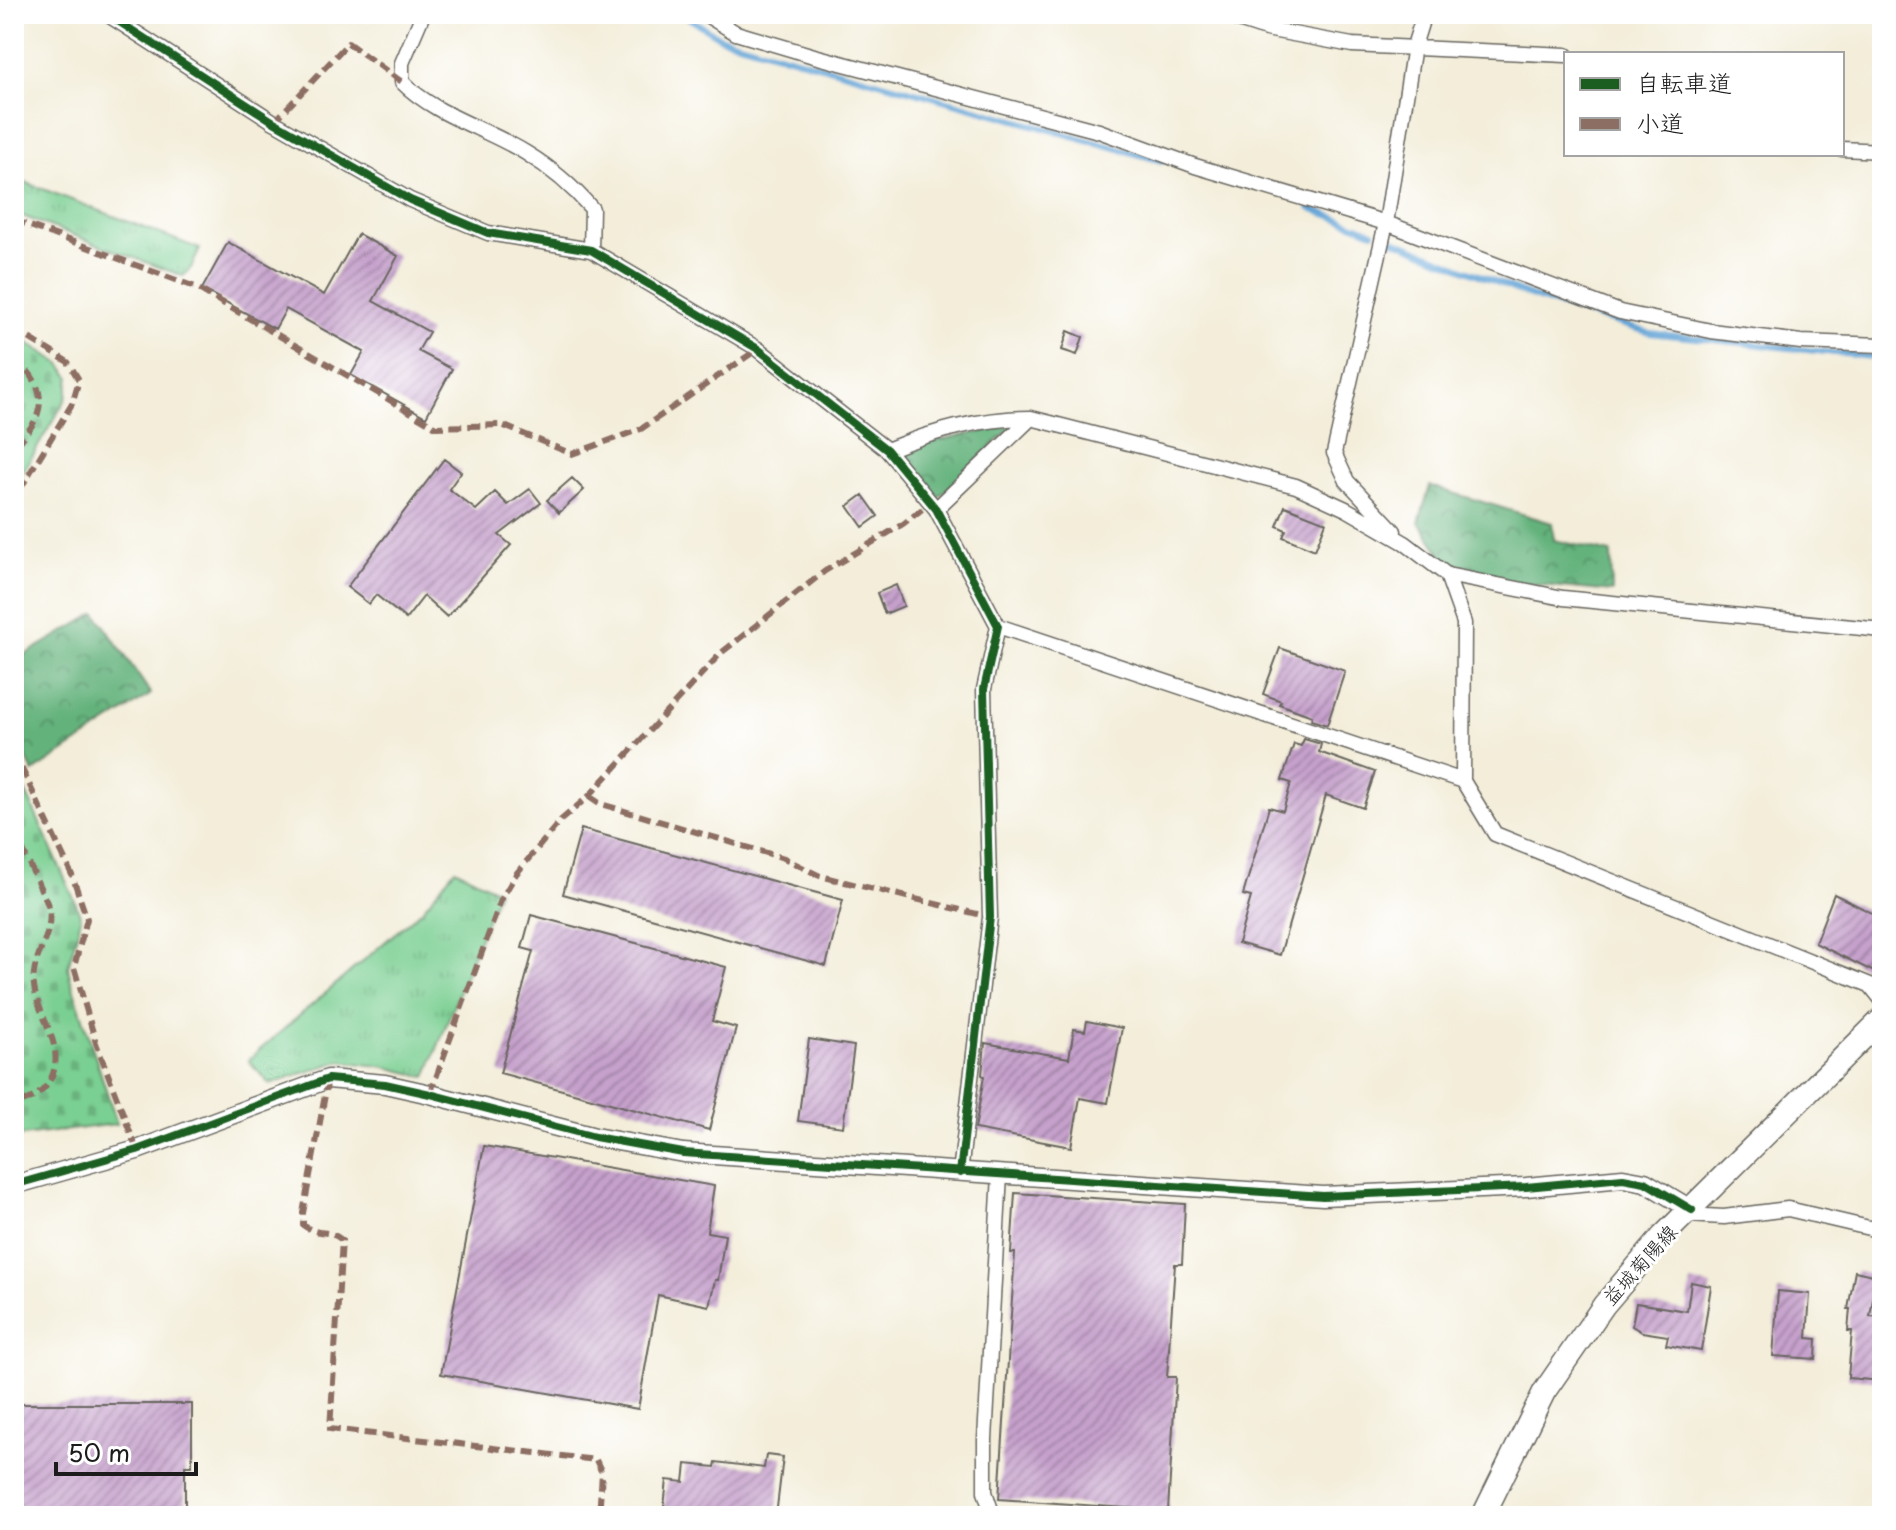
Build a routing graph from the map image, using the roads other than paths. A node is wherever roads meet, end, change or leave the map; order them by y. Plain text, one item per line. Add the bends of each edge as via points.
1 (107, 14) edge
2 (423, 14) edge
3 (705, 14) edge
4 (1220, 14) edge
5 (1424, 14) edge
6 (1414, 46) junction
7 (1564, 55) edge
8 (1844, 149) edge
9 (1882, 151) edge
10 (1386, 223) junction
11 (591, 250) junction
12 (1882, 345) edge
13 (1031, 418) junction
14 (887, 450) junction
15 (936, 509) junction
16 (1405, 543) junction
17 (1447, 575) junction
18 (998, 626) junction
19 (1882, 630) edge
20 (1463, 781) junction
21 (1882, 1000) edge
22 (1882, 1019) edge
23 (960, 1173) junction
24 (1000, 1175) junction
25 (14, 1185) edge
26 (1689, 1212) junction
27 (1882, 1231) edge
28 (993, 1516) edge
29 (1483, 1516) edge

1 - 11 street via 274,122 410,200 488,233
2 - 11 street via 402,63 402,82 445,112 525,152 578,193 592,209
3 - 10 street via 736,33 1099,131 1195,166
4 - 6 street via 1266,29 1352,45
5 - 6 street
6 - 7 street
6 - 10 street
8 - 9 street
10 - 12 street via 1620,312 1771,339
10 - 16 street via 1334,453 1347,481
11 - 14 street via 758,349
13 - 14 street via 998,418 932,432
13 - 15 street
13 - 16 street via 1296,486
14 - 15 street
15 - 18 street
16 - 17 street
17 - 19 street via 1563,598
17 - 20 street via 1464,623
18 - 20 street
18 - 23 street via 984,689 990,917
20 - 21 street via 1495,834 1870,985
22 - 26 main road, 益城菊陽線
23 - 24 street
23 - 25 street via 683,1153 595,1137 385,1084 328,1079 137,1150
24 - 26 street via 1323,1196 1623,1178 1645,1182
24 - 28 street via 985,1439 985,1492
26 - 27 street via 1724,1217 1788,1209
26 - 29 main road, 益城菊陽線 via 1604,1305 1544,1392

